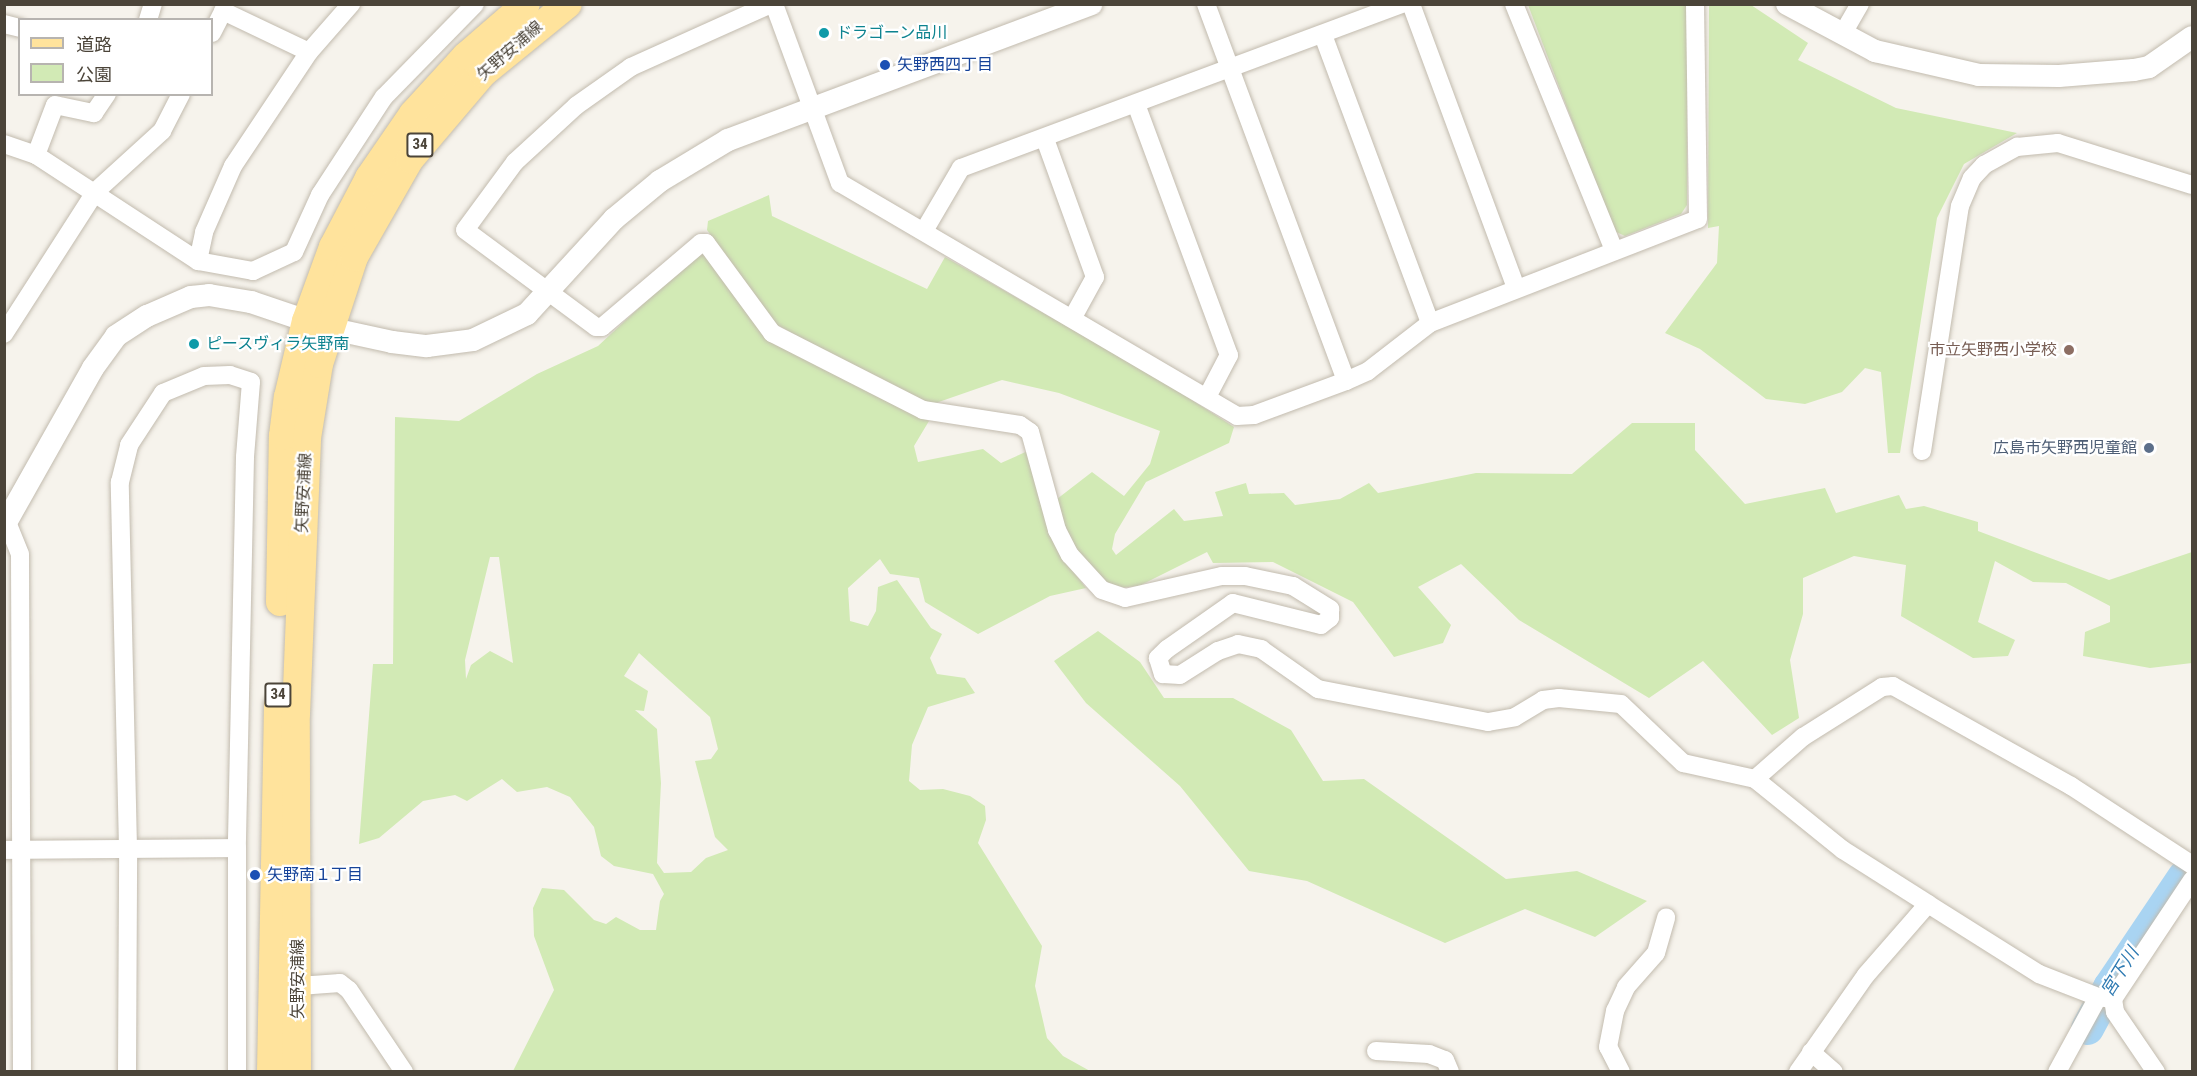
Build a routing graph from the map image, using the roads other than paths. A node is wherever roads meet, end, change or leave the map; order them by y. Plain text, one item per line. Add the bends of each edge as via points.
1 (351, 4) edge
2 (526, 4) edge
3 (568, 4) edge
4 (772, 4) edge
5 (1091, 4) edge
6 (1206, 4) edge
7 (1402, 4) edge
8 (1411, 4) edge
9 (1514, 4) edge
10 (1695, 4) edge
11 (1786, 4) edge
12 (1860, 4) edge
13 (474, 5) edge
14 (213, 31) edge
15 (1323, 35) junction
16 (1842, 35) junction
17 (2193, 37) edge
18 (309, 52) junction
19 (1228, 70) junction
20 (106, 96) edge
21 (180, 96) edge
22 (1136, 104) junction
23 (812, 108) junction
24 (1045, 139) junction
25 (4, 144) edge
26 (36, 155) junction
27 (2193, 185) edge
28 (95, 192) junction
29 (924, 231) junction
30 (1614, 250) junction
31 (198, 261) junction
32 (1516, 288) junction
33 (551, 292) junction
34 (1073, 317) junction
35 (1430, 323) junction
36 (317, 324) junction
37 (4, 334) edge
38 (1346, 381) junction
39 (1207, 397) junction
40 (1922, 451) dead end
41 (8, 512) edge
42 (1755, 779) junction
43 (128, 848) junction
44 (237, 848) junction
45 (13, 850) edge
46 (2193, 865) edge
47 (2193, 880) edge
48 (1928, 904) junction
49 (1666, 917) dead end
50 (299, 986) junction
51 (2105, 998) junction
52 (1376, 1051) dead end
53 (1811, 1052) junction
54 (22, 1071) edge
55 (127, 1071) edge
56 (237, 1071) edge
57 (271, 1071) edge
58 (297, 1071) edge
59 (404, 1071) edge
60 (1450, 1071) edge
61 (1621, 1071) edge
62 (1798, 1071) edge
63 (1834, 1071) edge
64 (2057, 1071) edge
65 (2156, 1071) edge

1 - 18 street
2 - 36 main road, 矢野安浦線 / 34 via 466,56 390,145 337,238
3 - 36 main road, 矢野安浦線 / 34 via 483,73 415,151
4 - 23 street
4 - 33 street via 632,67 576,106 515,162 465,230
5 - 23 street
6 - 19 street
7 - 15 street
8 - 32 street
9 - 30 street
10 - 30 street via 1698,219
11 - 16 street
12 - 16 street
13 - 31 street via 384,98 320,195 294,252 253,271
14 - 18 street via 223,11
15 - 19 street
15 - 35 street
16 - 17 street via 1875,51 1923,64 2017,77 2084,76 2150,67
18 - 31 street via 233,166 204,232
19 - 22 street
19 - 38 street
20 - 26 street via 94,113 55,105
21 - 28 street via 162,131
22 - 24 street
22 - 39 street via 1229,355
23 - 29 street via 840,183
23 - 33 street via 728,140 660,181 614,219
24 - 29 street via 961,168
24 - 34 street via 1095,277
25 - 26 street
26 - 28 street
27 - 40 street via 2058,143 2017,147 1984,165 1972,178 1960,206
28 - 31 street
28 - 37 street
29 - 34 street
30 - 32 street
32 - 35 street
33 - 36 street via 513,323 473,340 409,345
33 - 42 street via 596,327 602,327 701,243 706,243 772,333 923,410 1020,425 1030,432 1058,530 1070,555 1102,591 1125,598 1222,576 1245,576 1293,586 1330,609 1330,618 1321,624 1233,603 1158,658 1163,674 1180,675 1218,651 1238,644 1261,650 1318,689 1488,722 1515,717 1543,700 1611,701 1634,712 1683,764
34 - 39 street
35 - 38 street via 1368,370
36 - 41 street via 251,303 209,295 173,303 130,324 93,368
36 - 50 main road, 矢野安浦線 / 34 via 307,438 296,714
36 - 57 main road, 矢野安浦線 / 34 via 283,436
38 - 39 street via 1254,415 1238,416
41 - 45 street via 20,555
42 - 46 street via 1803,737 1882,687 1893,686 2071,786
42 - 48 street via 1843,850
43 - 44 street
43 - 44 street via 120,482 124,461 138,428 164,393 204,375 230,375 251,382 244,457
43 - 45 street
43 - 55 street
44 - 56 street
45 - 54 street
47 - 51 street
48 - 51 street via 2039,974
48 - 53 street via 1866,975
49 - 61 street via 1656,953 1626,987 1615,1011 1608,1047
50 - 58 main road, 矢野安浦線 / 34
50 - 59 street via 340,983 349,990
51 - 64 street
51 - 65 street
52 - 60 street via 1430,1054 1445,1060
53 - 62 street
53 - 63 street

